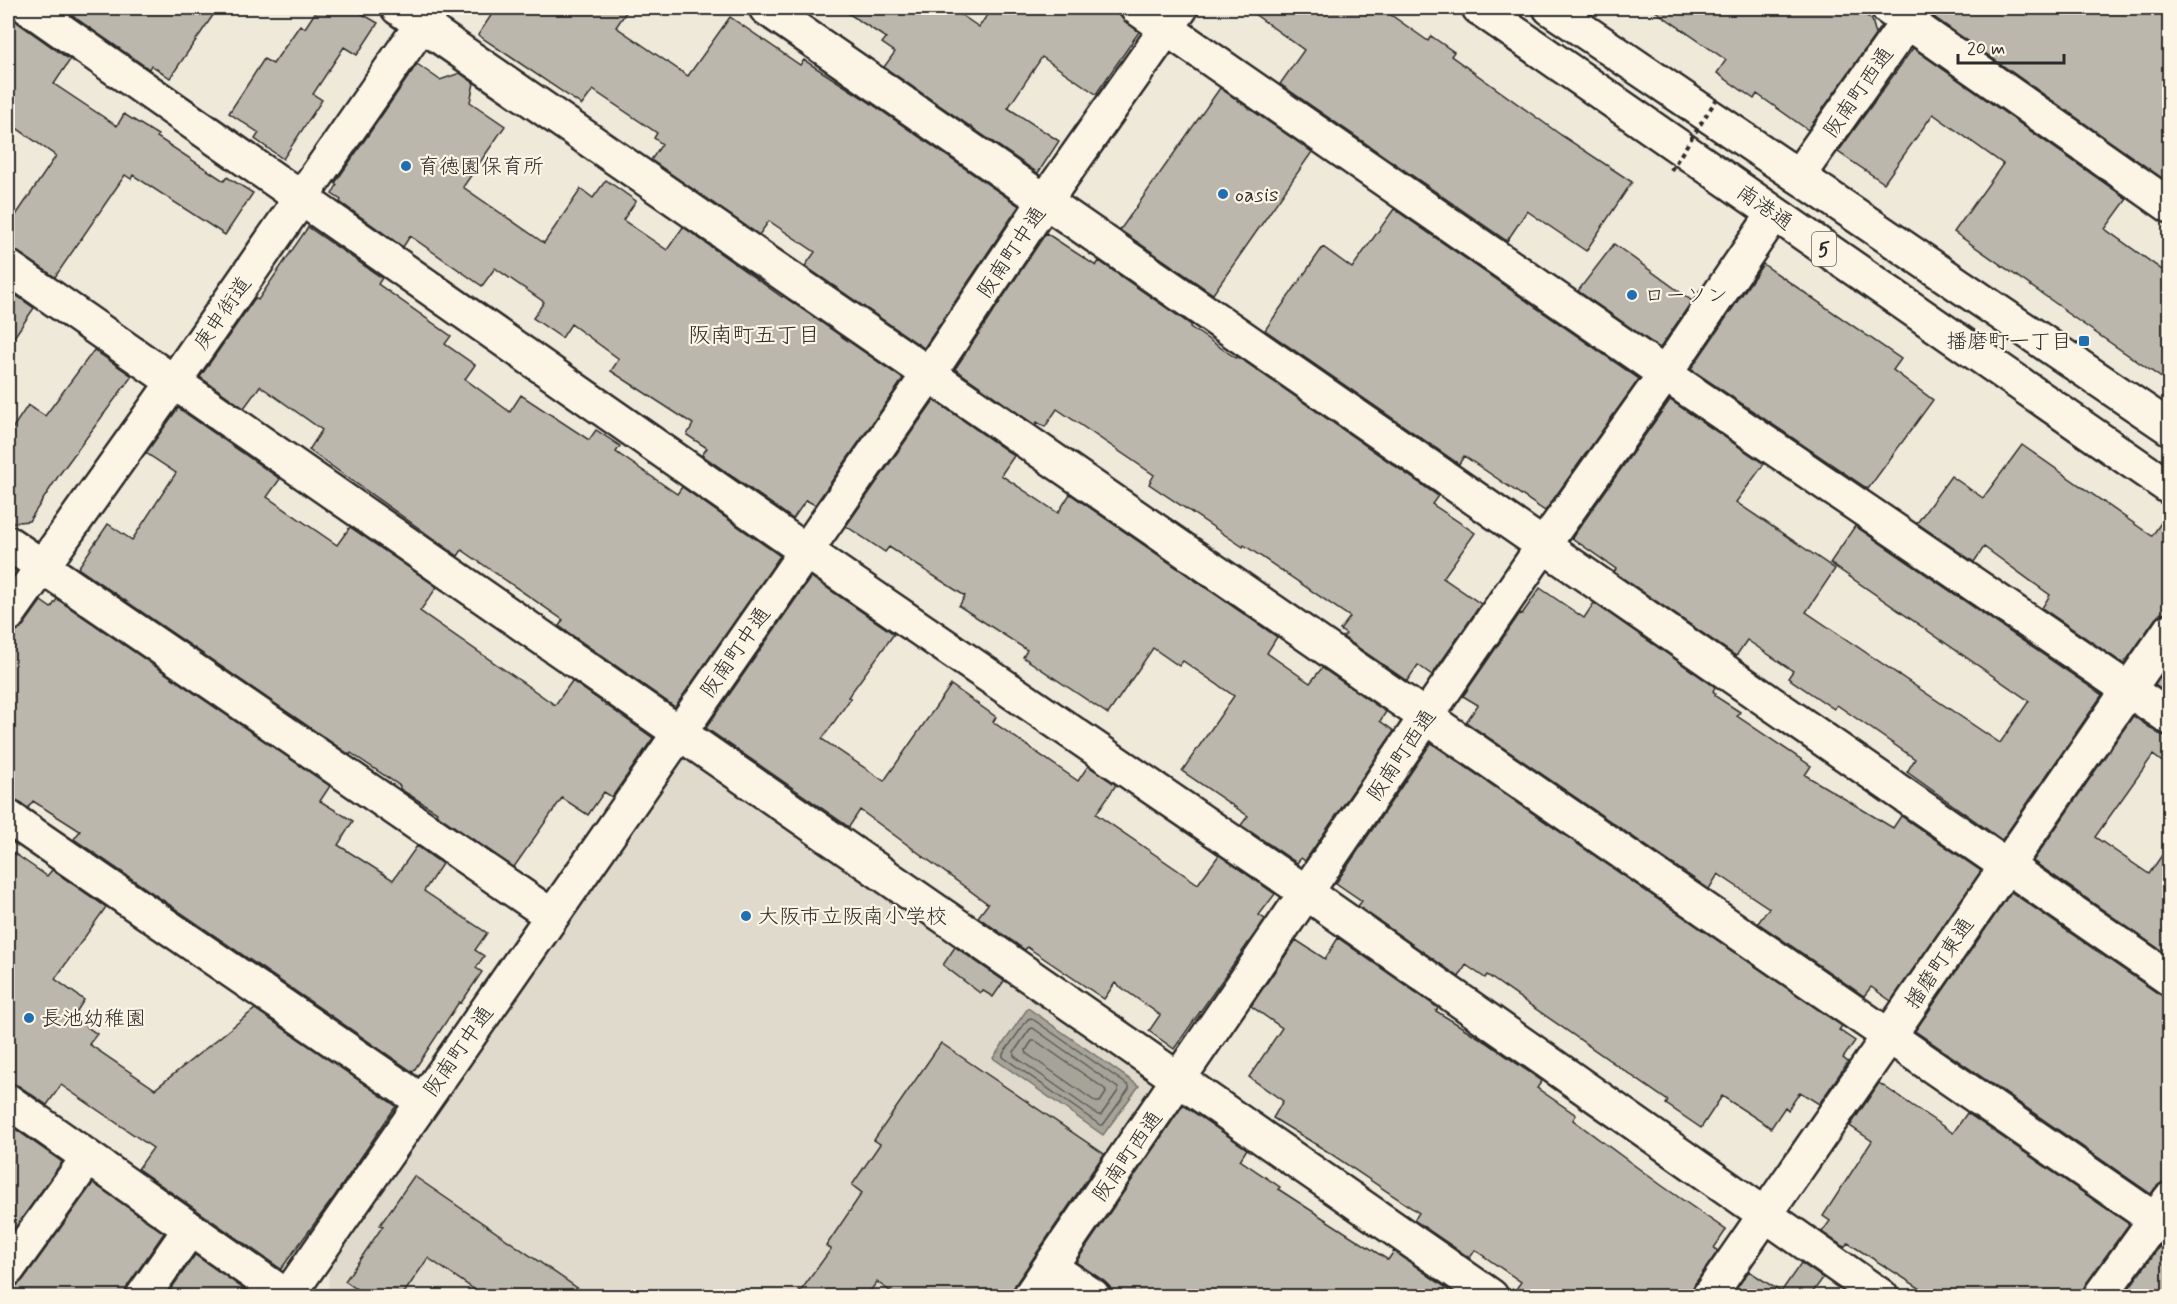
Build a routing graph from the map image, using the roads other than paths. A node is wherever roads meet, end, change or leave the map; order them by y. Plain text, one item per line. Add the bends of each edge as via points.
1 (29, 8) edge
2 (766, 8) edge
3 (1137, 8) edge
4 (1479, 8) edge
5 (1550, 8) edge
6 (1904, 12) edge
7 (417, 13) edge
8 (1174, 18) edge
9 (1798, 176) junction
10 (301, 198) junction
11 (1045, 201) junction
12 (2169, 206) edge
13 (1774, 214) junction
14 (8, 267) edge
15 (929, 374) junction
16 (1665, 374) junction
17 (173, 383) junction
18 (2169, 428) edge
19 (2169, 488) edge
20 (8, 543) edge
21 (1544, 546) junction
22 (806, 551) junction
23 (42, 567) junction
24 (8, 615) edge
25 (2169, 630) edge
26 (2128, 688) junction
27 (1427, 717) junction
28 (2169, 718) edge
29 (678, 734) junction
30 (8, 817) edge
31 (2006, 865) junction
32 (1307, 893) junction
33 (552, 916) junction
34 (2169, 979) edge
35 (1888, 1036) junction
36 (1179, 1080) junction
37 (8, 1101) edge
38 (423, 1102) junction
39 (88, 1158) junction
40 (1765, 1215) junction
41 (2165, 1216) edge
42 (190, 1229) junction
43 (1050, 1267) junction
44 (8, 1269) edge
45 (143, 1296) edge
46 (287, 1296) edge
47 (1030, 1296) edge
48 (1093, 1296) edge
49 (1491, 1296) edge
50 (1709, 1296) edge
51 (1881, 1296) edge
52 (2100, 1296) edge

1 - 10 street
2 - 11 street
3 - 8 street
4 - 13 street, 南港通 / 5
5 - 9 street, 5
6 - 9 street, 阪南町西通
6 - 12 street
7 - 10 street, 庚申街道
7 - 15 street
8 - 11 street, 阪南町中通
8 - 16 street
9 - 18 street, 5
10 - 17 street, 庚申街道
10 - 22 street
11 - 15 street, 阪南町中通
11 - 21 street
13 - 16 street, 阪南町西通
13 - 19 street, 南港通 / 5
14 - 17 street
15 - 22 street, 阪南町中通
15 - 27 street
16 - 21 street, 阪南町西通
16 - 26 street
17 - 23 street, 庚申街道
17 - 29 street
20 - 23 street
21 - 27 street, 阪南町西通
21 - 31 street
22 - 29 street, 阪南町中通
22 - 32 street
23 - 24 street, 庚申街道
23 - 33 street
25 - 26 street, 播磨町東通
26 - 28 street
26 - 31 street, 播磨町東通
27 - 32 street, 阪南町西通
27 - 35 street
29 - 33 street, 阪南町中通
29 - 36 street
30 - 38 street
31 - 34 street
31 - 35 street, 播磨町東通
32 - 36 street, 阪南町西通
32 - 40 street
33 - 38 street, 阪南町中通
35 - 40 street, 播磨町東通
35 - 41 street
36 - 43 street, 阪南町西通
36 - 49 street
37 - 39 street
38 - 46 street, 阪南町中通
39 - 42 street
39 - 44 street
40 - 50 street, 播磨町東通
40 - 51 street
41 - 52 street
42 - 45 street
42 - 46 street
43 - 47 street, 阪南町西通
43 - 48 street

